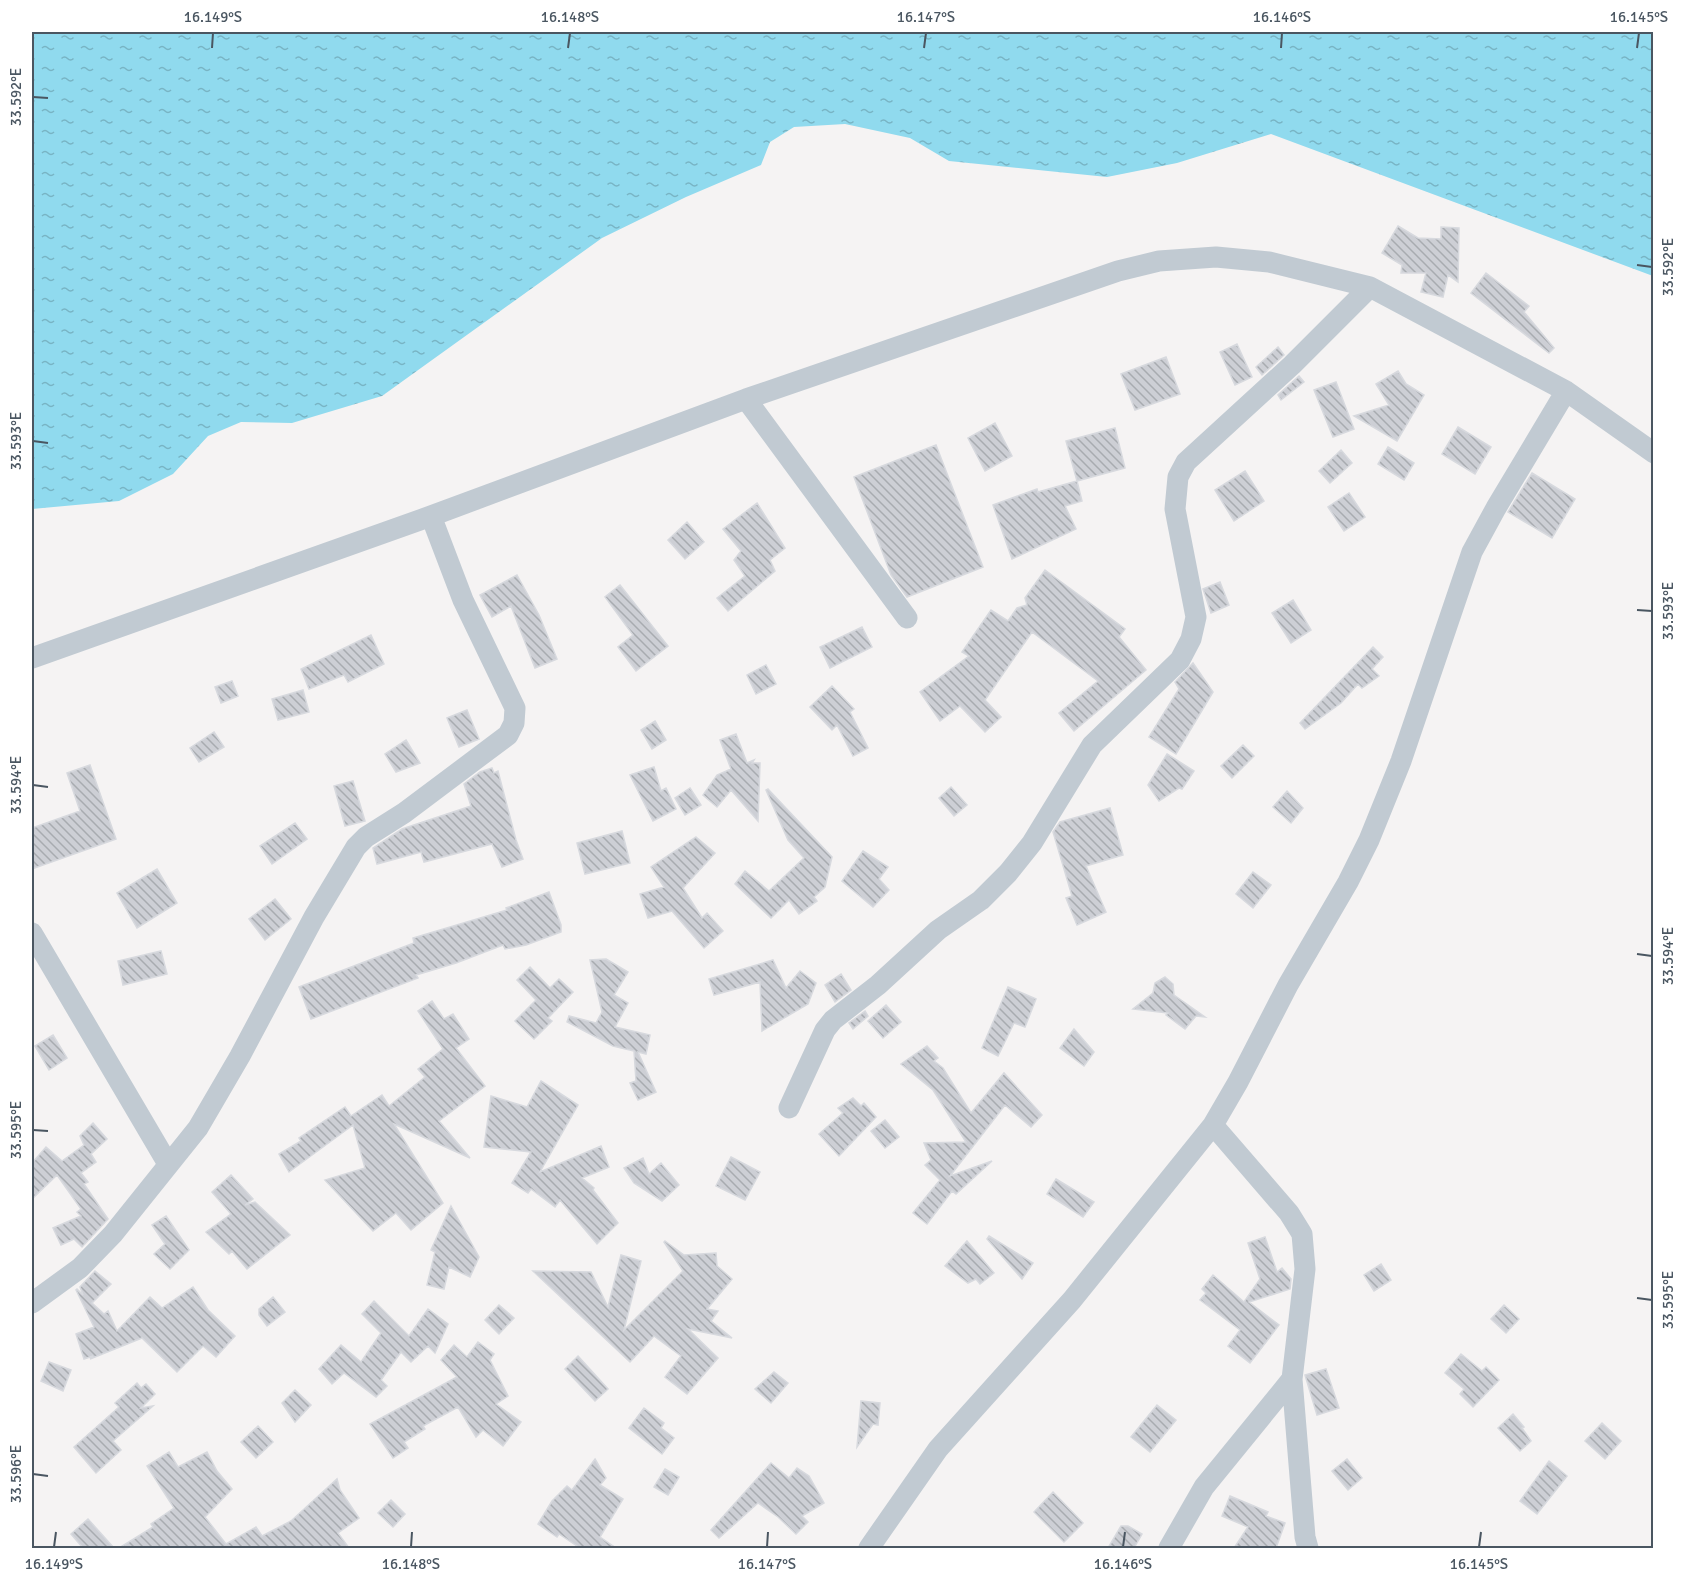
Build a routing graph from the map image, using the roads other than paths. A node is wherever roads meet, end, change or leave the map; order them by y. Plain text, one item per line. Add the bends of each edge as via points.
1 (1370, 287) junction
2 (1566, 391) junction
3 (746, 399) junction
4 (1653, 453) edge
5 (431, 516) junction
6 (907, 618) dead end
7 (32, 658) edge
8 (32, 933) edge
9 (789, 1108) dead end
10 (1213, 1125) junction
11 (168, 1164) junction
12 (32, 1303) edge
13 (1292, 1379) junction
14 (869, 1548) edge
15 (1169, 1548) edge
16 (1308, 1548) edge

1 - 2 street
1 - 3 street via 1269,262 1216,257 1159,261 1118,271
1 - 9 street via 1186,462 1178,477 1175,509 1196,617 1180,660 1092,744 1032,843 1008,873 981,900 938,930 833,1020
2 - 4 street
2 - 10 street via 1472,552 1404,751 1348,882
3 - 5 street
3 - 6 street
5 - 7 street
5 - 11 street via 463,600 515,708 514,723 508,735 475,761 356,847 198,1128
8 - 11 street
10 - 13 street via 1289,1213 1302,1234 1305,1269
10 - 14 street via 1072,1300 938,1449
11 - 12 street via 80,1268
13 - 15 street via 1204,1487
13 - 16 street

